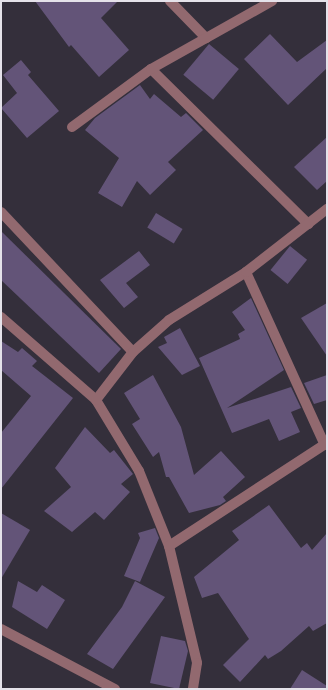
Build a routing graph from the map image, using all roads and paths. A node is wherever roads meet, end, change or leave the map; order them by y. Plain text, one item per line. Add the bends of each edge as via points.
1 (170, 1) edge
2 (272, 1) edge
3 (206, 38) junction
4 (151, 69) junction
5 (72, 127) dead end
6 (327, 210) edge
7 (1, 212) edge
8 (308, 224) junction
9 (246, 272) junction
10 (1, 317) edge
11 (133, 352) junction
12 (96, 400) junction
13 (326, 444) edge
14 (169, 546) junction
15 (1, 629) edge
16 (100, 686) edge
17 (115, 689) edge
18 (193, 689) edge

1 - 3 street
2 - 3 street
3 - 4 street
4 - 5 street
4 - 8 street
6 - 8 street
7 - 11 street
8 - 9 street
9 - 11 street via 169,320
9 - 13 street
10 - 12 street
11 - 12 street
12 - 14 street via 139,471
13 - 14 street
14 - 18 street via 197,663
15 - 16 street
16 - 17 street

